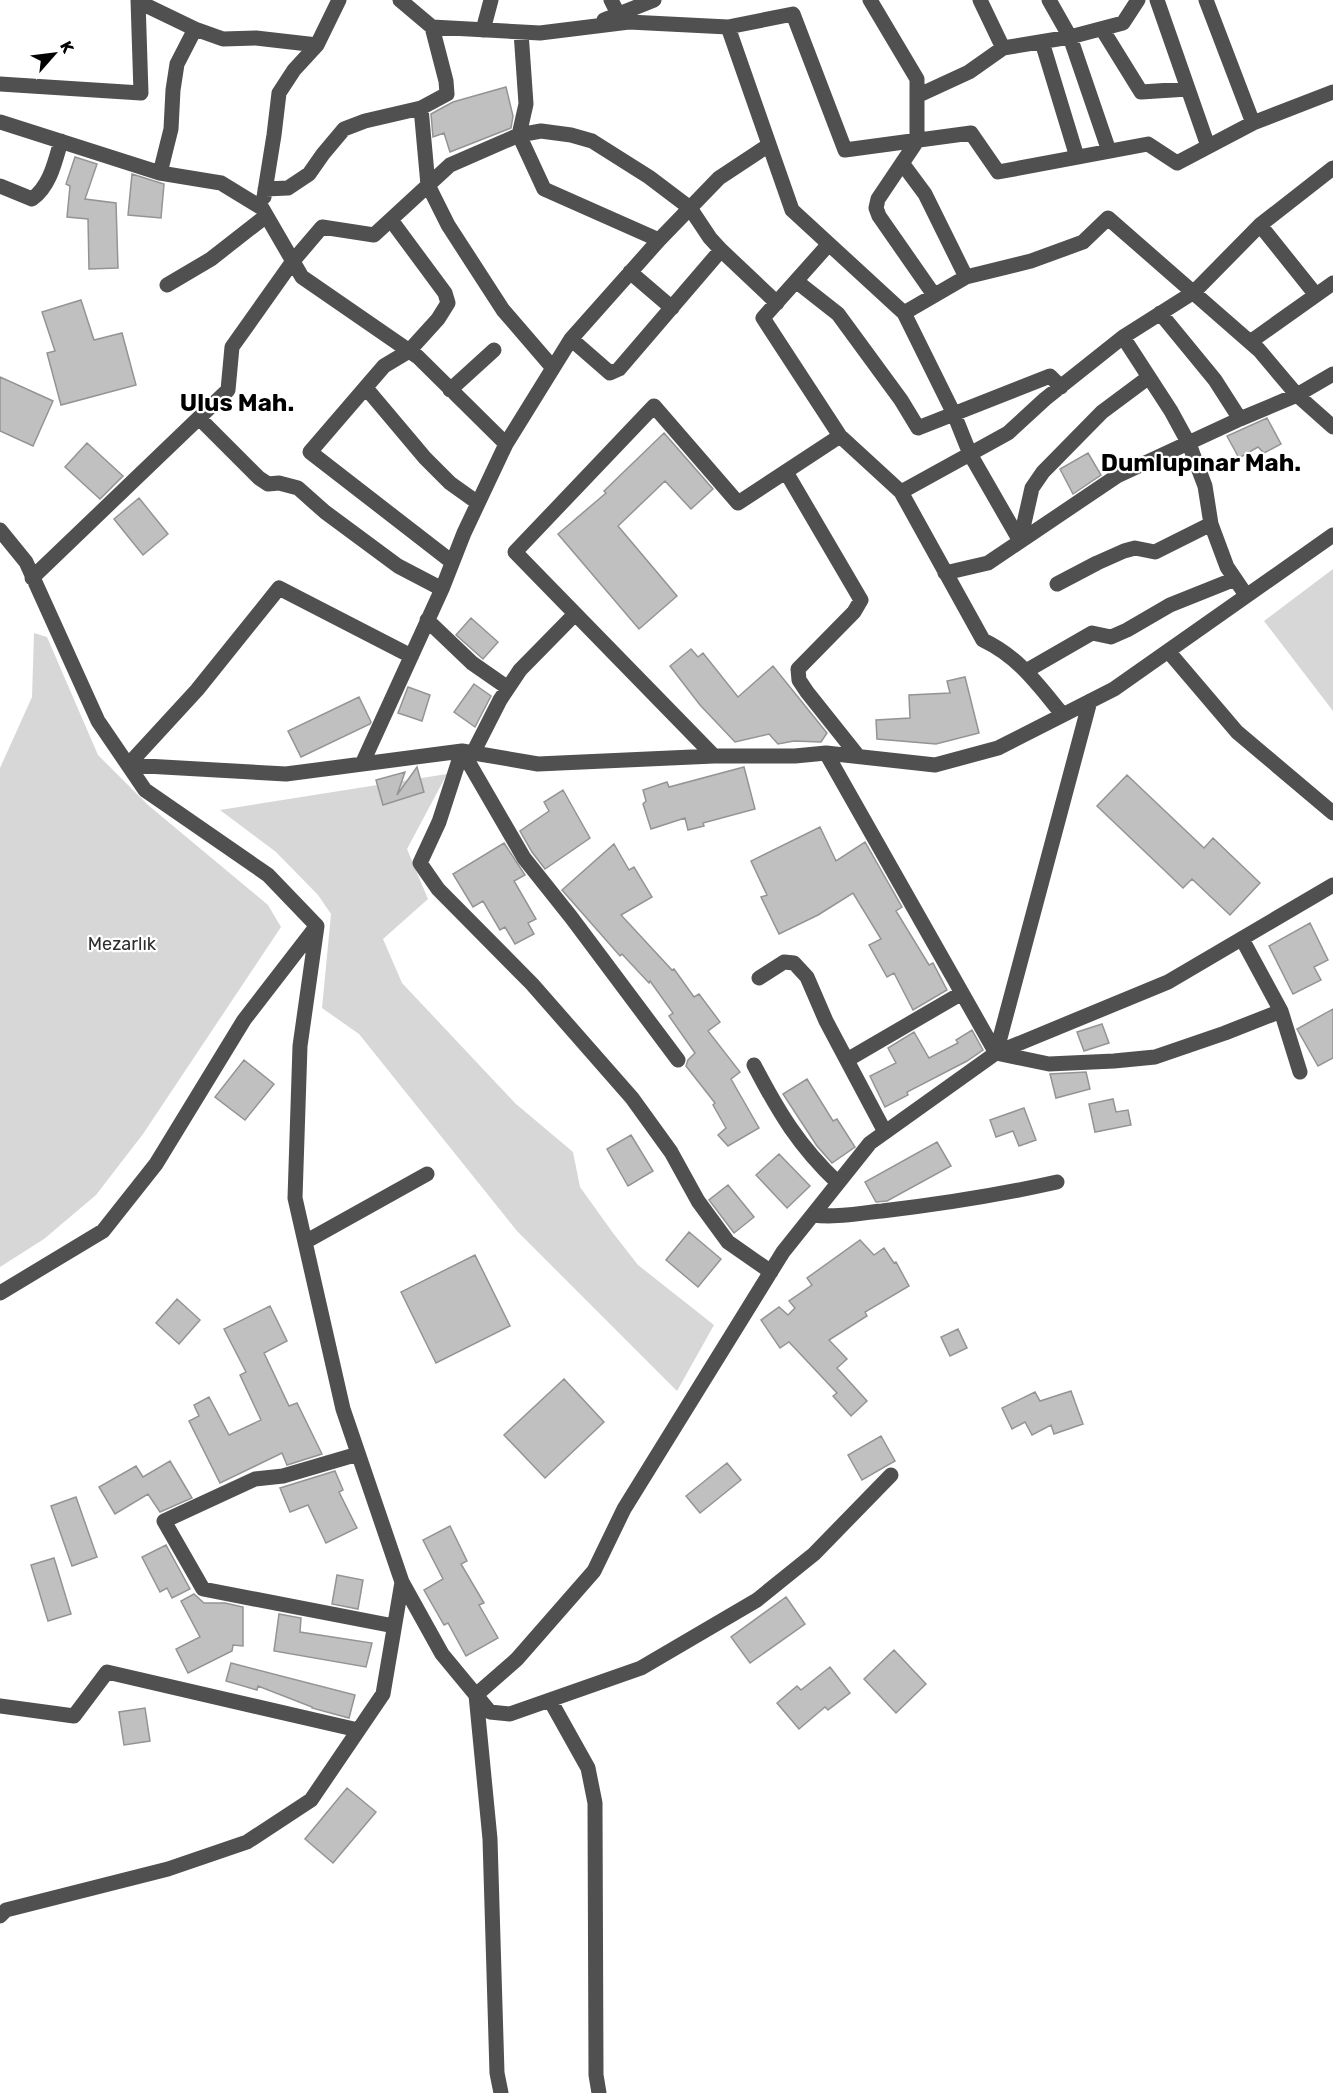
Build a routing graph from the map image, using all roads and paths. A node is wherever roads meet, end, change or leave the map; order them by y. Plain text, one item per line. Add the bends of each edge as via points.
1 (339, 0) edge
2 (400, 0) edge
3 (491, 0) edge
4 (611, 0) edge
5 (654, 0) edge
6 (870, 0) edge
7 (980, 0) edge
8 (1049, 0) edge
9 (1138, 0) edge
10 (1157, 0) edge
11 (1206, 0) edge
12 (140, 1) edge
13 (618, 14) junction
14 (432, 27) junction
15 (728, 27) junction
16 (582, 28) junction
17 (195, 29) junction
18 (1102, 29) junction
19 (483, 30) junction
20 (521, 32) junction
21 (1070, 37) junction
22 (1042, 42) junction
23 (317, 45) junction
24 (1003, 48) junction
25 (0, 84) edge
26 (1188, 89) junction
27 (1333, 92) edge
28 (917, 96) junction
29 (421, 108) junction
30 (0, 122) edge
31 (1253, 123) junction
32 (519, 135) junction
33 (61, 141) junction
34 (917, 141) junction
35 (769, 145) junction
36 (1208, 146) junction
37 (1109, 151) junction
38 (1077, 157) junction
39 (902, 163) junction
40 (1333, 168) edge
41 (160, 173) junction
42 (428, 185) junction
43 (0, 186) edge
44 (265, 189) junction
45 (690, 208) junction
46 (264, 212) junction
47 (391, 220) junction
48 (1260, 225) junction
49 (659, 240) junction
50 (828, 245) junction
51 (721, 250) junction
52 (293, 261) junction
53 (630, 272) junction
54 (966, 277) junction
55 (796, 281) junction
56 (1333, 283) edge
57 (167, 285) dead end
58 (1194, 292) junction
59 (934, 295) junction
60 (1316, 295) junction
61 (777, 303) junction
62 (672, 308) junction
63 (904, 313) junction
64 (1160, 313) junction
65 (1123, 337) junction
66 (571, 339) junction
67 (1250, 342) junction
68 (494, 350) dead end
69 (409, 351) junction
70 (553, 368) junction
71 (1333, 374) edge
72 (1149, 377) junction
73 (1061, 387) junction
74 (366, 388) junction
75 (450, 390) junction
76 (1297, 395) junction
77 (954, 414) junction
78 (199, 418) junction
79 (1240, 419) junction
80 (1333, 427) edge
81 (840, 436) junction
82 (506, 444) junction
83 (1189, 444) junction
84 (970, 454) junction
85 (786, 472) junction
86 (902, 492) junction
87 (478, 503) junction
88 (1211, 524) junction
89 (0, 530) edge
90 (1333, 535) edge
91 (1020, 541) junction
92 (453, 561) junction
93 (945, 573) junction
94 (32, 578) junction
95 (1235, 579) junction
96 (1058, 584) dead end
97 (441, 589) junction
98 (1246, 595) junction
99 (575, 614) junction
100 (427, 620) junction
101 (1168, 651) junction
102 (411, 656) junction
103 (1026, 671) junction
104 (508, 688) junction
105 (1090, 701) junction
106 (1063, 715) junction
107 (468, 752) junction
108 (826, 753) junction
109 (714, 756) junction
110 (858, 756) junction
111 (362, 764) junction
112 (128, 765) junction
113 (1333, 813) edge
114 (1333, 885) edge
115 (316, 926) junction
116 (1242, 939) junction
117 (759, 978) dead end
118 (962, 993) junction
119 (1281, 1011) junction
120 (996, 1053) junction
121 (678, 1060) dead end
122 (847, 1060) junction
123 (754, 1065) dead end
124 (1300, 1072) dead end
125 (885, 1132) junction
126 (428, 1174) dead end
127 (1057, 1182) dead end
128 (838, 1183) junction
129 (813, 1215) junction
130 (304, 1242) junction
131 (771, 1272) junction
132 (0, 1293) edge
133 (358, 1454) junction
134 (891, 1475) dead end
135 (402, 1582) junction
136 (394, 1626) junction
137 (476, 1695) junction
138 (550, 1700) junction
139 (0, 1707) edge
140 (358, 1730) junction
141 (0, 1916) edge
142 (501, 2093) edge
143 (599, 2093) edge

1 - 23 street
2 - 14 street
3 - 19 street
4 - 13 street
5 - 13 street
6 - 28 street via 917,79
7 - 24 street
8 - 21 street
9 - 18 street via 1123,23
10 - 26 street
11 - 31 street
12 - 17 street
12 - 25 street via 141,93
13 - 16 street
14 - 19 street
14 - 29 street via 447,94
15 - 16 street via 630,22
15 - 34 street via 793,14 845,150
15 - 35 street
16 - 20 street
17 - 23 street via 223,39 256,38
17 - 41 street via 177,64 171,129
18 - 21 street
18 - 26 street via 1141,92
19 - 20 street
20 - 32 street via 526,104
21 - 22 street
21 - 37 street
22 - 24 street
22 - 38 street
23 - 44 street via 279,93
24 - 28 street via 969,72
26 - 36 street
27 - 31 street
28 - 34 street
29 - 42 street
29 - 44 street via 344,129 309,174 288,188
30 - 33 street
31 - 36 street
32 - 42 street via 450,165
32 - 45 street via 541,131 592,141
32 - 49 street via 544,189
33 - 41 street
33 - 43 street via 51,174 32,199
34 - 38 street via 971,134 998,172
34 - 39 street
35 - 45 street via 719,178
35 - 50 street via 792,210
36 - 37 street via 1177,163 1148,144
37 - 38 street
39 - 54 street via 925,194
39 - 59 street via 876,208
40 - 48 street
41 - 46 street via 221,183
42 - 47 street
42 - 70 street via 448,225 503,310
44 - 46 street
45 - 49 street
45 - 51 street
46 - 52 street
46 - 57 street via 211,259
47 - 52 street via 375,235 322,227
47 - 69 street via 435,278 448,303
48 - 58 street
48 - 60 street
49 - 53 street
50 - 55 street
50 - 63 street
51 - 61 street
51 - 62 street
52 - 69 street via 302,277
52 - 78 street via 232,347 228,390
53 - 62 street
53 - 66 street
54 - 58 street via 1031,261 1083,242 1108,218
54 - 59 street
55 - 61 street
55 - 77 street via 838,314 918,428
56 - 60 street
58 - 64 street
58 - 67 street
59 - 63 street
60 - 67 street
61 - 81 street via 764,318
62 - 66 street via 619,369 610,374
63 - 77 street
64 - 65 street
64 - 79 street via 1215,380
65 - 72 street
65 - 73 street
66 - 70 street
67 - 76 street
68 - 75 street
69 - 74 street via 384,366
69 - 75 street
70 - 82 street
71 - 76 street
72 - 83 street
72 - 91 street via 1102,412 1043,472 1032,488
73 - 77 street via 1050,376
73 - 84 street via 1008,434
74 - 87 street via 425,458
74 - 92 street via 310,452
75 - 82 street
76 - 79 street
76 - 80 street
77 - 84 street
78 - 94 street
78 - 97 street via 259,478 268,484 298,488 398,566
79 - 83 street
81 - 85 street
81 - 86 street
82 - 87 street
83 - 88 street via 1205,486
83 - 91 street via 1117,476
84 - 86 street
84 - 91 street
85 - 99 street via 738,503 654,406 515,552
85 - 110 street via 861,600 798,669 799,680 807,692
86 - 93 street
87 - 92 street
88 - 95 street
88 - 96 street via 1155,552 1135,548 1124,551
89 - 94 street via 26,562
90 - 98 street
91 - 93 street via 988,562
92 - 97 street
93 - 103 street via 983,640 1002,649
94 - 112 street via 98,721
95 - 98 street
95 - 103 street via 1170,605 1111,637 1092,633
97 - 100 street
98 - 101 street
99 - 104 street via 520,670
99 - 109 street
100 - 102 street
100 - 104 street via 472,663
101 - 105 street
101 - 113 street via 1238,732
102 - 111 street
102 - 112 street via 279,588 197,690
103 - 106 street
104 - 107 street
105 - 106 street
105 - 120 street
106 - 110 street via 998,748 935,765
107 - 109 street via 538,764
107 - 111 street
107 - 121 street via 524,858
107 - 131 street via 420,863 438,889 532,984 632,1098 729,1242
108 - 109 street
108 - 110 street
108 - 118 street
111 - 112 street via 286,774
112 - 115 street via 146,790 268,875
114 - 116 street
115 - 130 street via 300,1046 295,1198
115 - 132 street via 244,1020 156,1164 103,1231
116 - 119 street
116 - 120 street via 1168,982
117 - 122 street via 784,962 794,963 807,977
118 - 120 street
118 - 122 street
119 - 120 street via 1155,1057 1049,1064
119 - 124 street
120 - 125 street
122 - 125 street
123 - 128 street via 792,1132
125 - 128 street via 870,1143
126 - 130 street
127 - 129 street via 921,1207 844,1216
128 - 129 street
129 - 131 street
130 - 133 street via 342,1408
131 - 137 street via 624,1509 594,1571 517,1659
133 - 135 street
133 - 136 street via 283,1476 255,1479 164,1521 203,1589
134 - 138 street via 814,1554 757,1600 641,1668
135 - 136 street
135 - 137 street via 442,1654
136 - 140 street via 383,1694
137 - 138 street via 490,1712 510,1714
137 - 142 street via 490,1839 497,2073
138 - 143 street via 588,1768 595,1803
139 - 140 street via 74,1716 107,1672
140 - 141 street via 311,1800 247,1842 168,1869 6,1910

